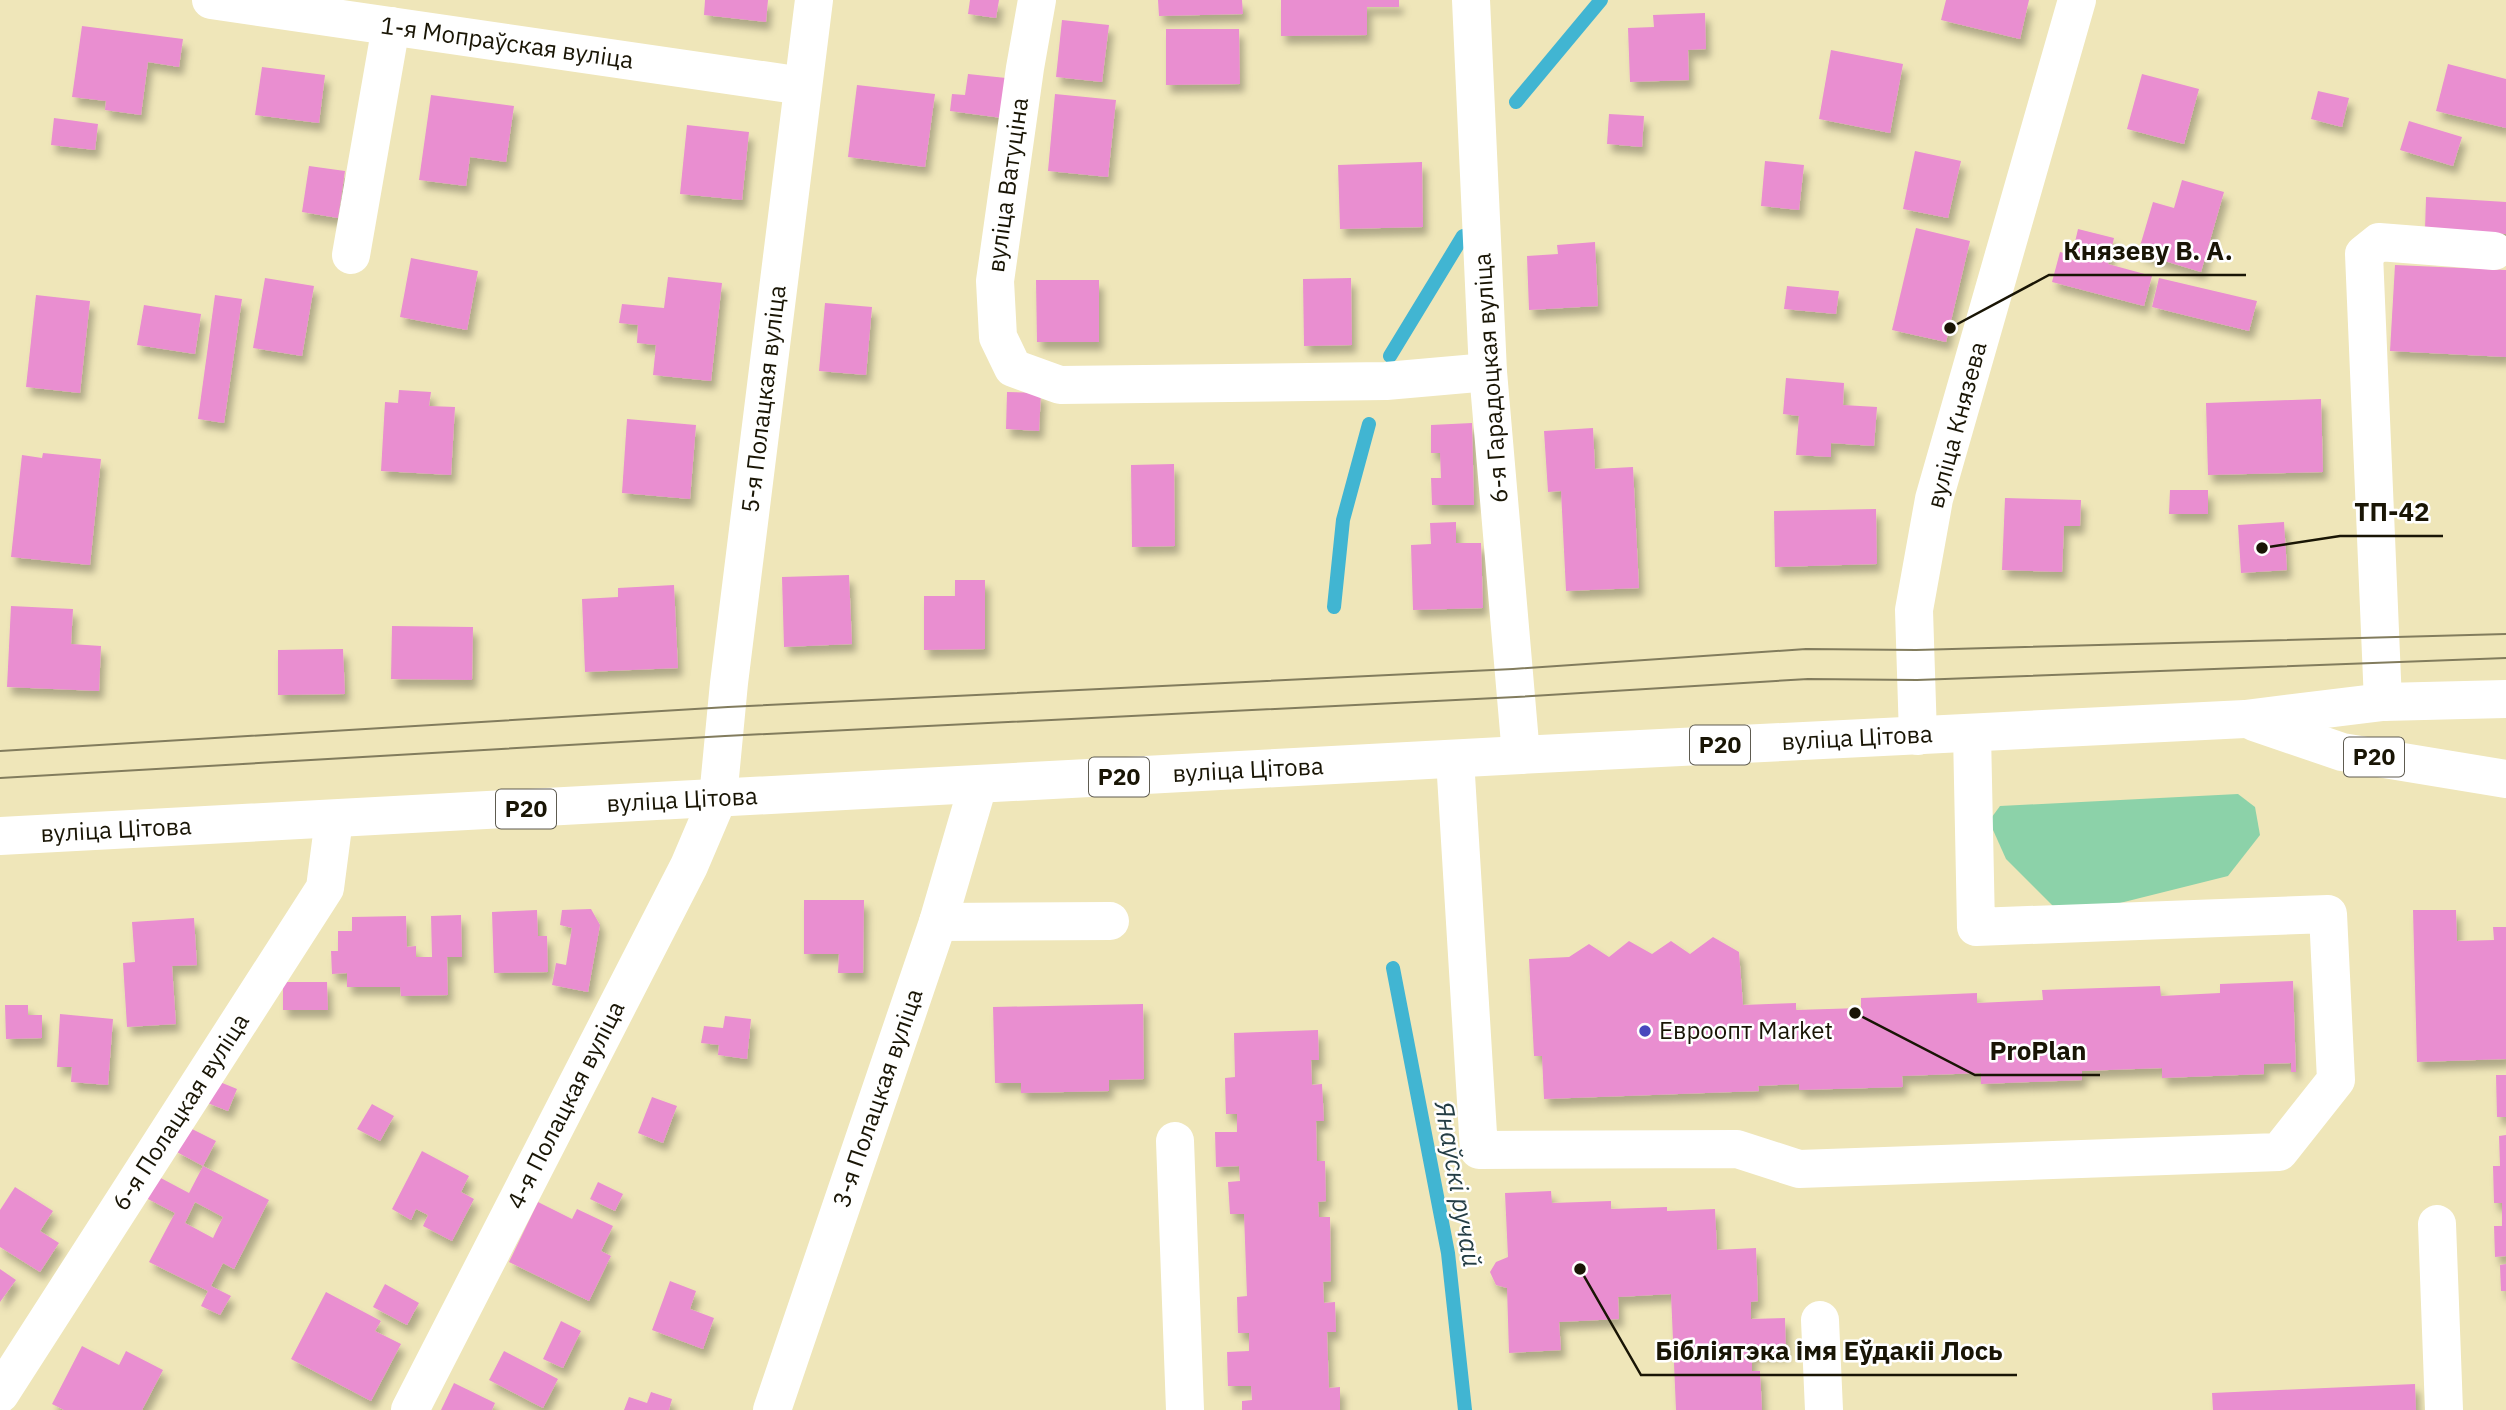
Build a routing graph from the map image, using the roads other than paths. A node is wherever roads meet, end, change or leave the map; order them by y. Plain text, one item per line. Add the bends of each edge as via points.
1 (211, 0) edge
2 (814, 0) edge
3 (1037, 0) edge
4 (1471, 0) edge
5 (2077, 0) edge
6 (391, 26) junction
7 (803, 86) junction
8 (2494, 251) dead end
9 (351, 255) dead end
10 (1488, 372) junction
11 (2506, 699) edge
12 (2383, 702) junction
13 (2245, 719) junction
14 (1972, 733) junction
15 (1918, 736) junction
16 (1521, 755) junction
17 (1455, 759) junction
18 (2506, 779) edge
19 (978, 785) junction
20 (718, 798) junction
21 (334, 819) junction
22 (0, 836) edge
23 (1111, 921) dead end
24 (938, 922) junction
25 (1175, 1141) dead end
26 (2437, 1224) dead end
27 (1820, 1320) dead end
28 (0, 1394) edge
29 (410, 1410) edge
30 (772, 1410) edge
31 (1185, 1410) edge
32 (1824, 1410) edge
33 (2444, 1410) edge

1 - 6 street, 1-я Мопраўская вуліца
2 - 7 street, 5-я Полацкая вуліца
3 - 10 street, вуліца Ватуціна via 995,281 998,337 1013,368 1060,385 1386,381
4 - 10 street, 6-я Гарадоцкая вуліца
5 - 15 street, вуліца Князева via 1934,499 1914,610
6 - 7 street, 1-я Мопраўская вуліца
6 - 9 street
7 - 20 street, 5-я Полацкая вуліца
8 - 12 street via 2378,242 2364,254
10 - 16 street, 6-я Гарадоцкая вуліца
11 - 12 street, вуліца Цітова / Р20
12 - 13 street, вуліца Цітова / Р20
13 - 14 street, вуліца Цітова / Р20
13 - 18 street, вуліца Цітова / Р20 via 2342,752
14 - 15 street, вуліца Цітова / Р20
14 - 17 street via 1976,927 2328,914 2336,1080 2279,1152 1799,1169 1737,1149 1479,1150
15 - 16 street, вуліца Цітова / Р20
16 - 17 street, вуліца Цітова / Р20
17 - 19 street, вуліца Цітова / Р20
19 - 20 street, вуліца Цітова / Р20
19 - 24 street, 3-я Полацкая вуліца
20 - 21 street, вуліца Цітова / Р20
20 - 29 street, 4-я Полацкая вуліца via 689,866
21 - 22 street, вуліца Цітова / Р20
21 - 28 street, 6-я Полацкая вуліца via 325,888
23 - 24 street
24 - 30 street, 3-я Полацкая вуліца
25 - 31 street
26 - 33 street
27 - 32 street

